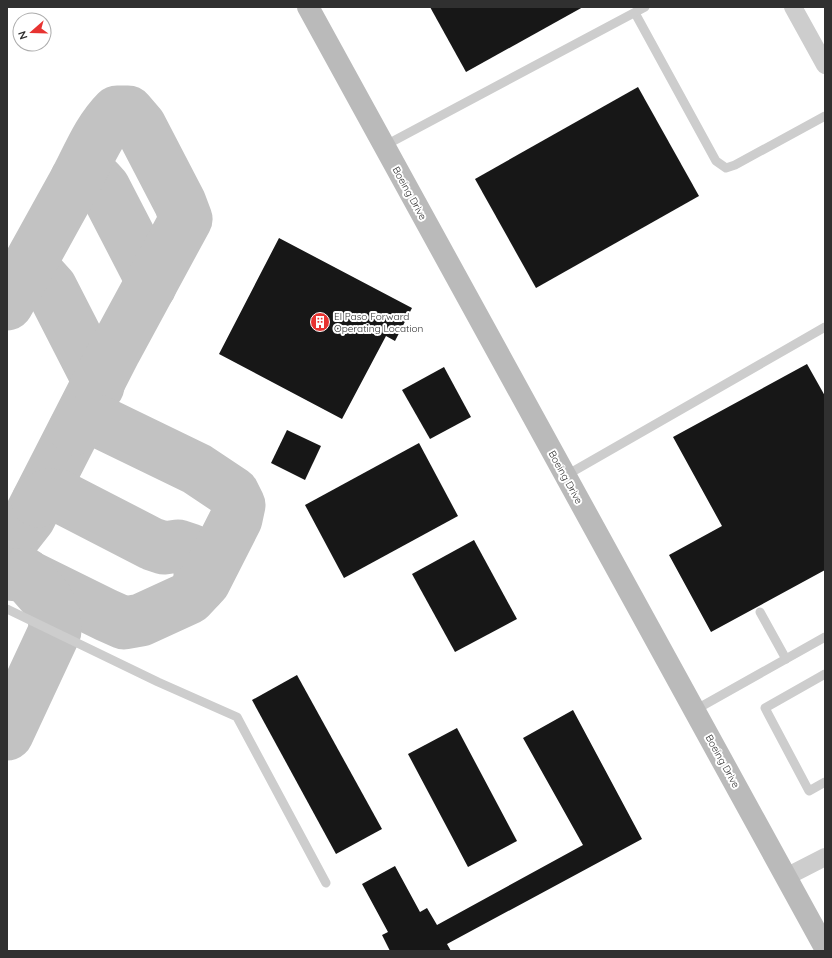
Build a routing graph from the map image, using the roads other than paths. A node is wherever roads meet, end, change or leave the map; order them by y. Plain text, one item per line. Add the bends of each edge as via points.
1 (308, 7) edge
2 (645, 7) edge
3 (793, 7) edge
4 (635, 13) junction
5 (825, 65) edge
6 (825, 116) edge
7 (384, 146) junction
8 (825, 327) edge
9 (565, 476) junction
10 (7, 609) edge
11 (760, 612) dead end
12 (825, 637) edge
13 (786, 659) junction
14 (825, 674) edge
15 (695, 710) junction
16 (825, 782) edge
17 (825, 857) edge
18 (786, 877) junction
19 (326, 883) dead end
20 (825, 948) edge

1 - 7 street, Boeing Drive
2 - 4 lane
3 - 5 street
4 - 6 lane via 716,161 726,168
4 - 7 lane
7 - 9 street, Boeing Drive
8 - 9 lane
9 - 15 street, Boeing Drive
10 - 19 lane via 237,717
11 - 13 lane
12 - 13 lane
13 - 15 lane
14 - 16 lane via 764,708 809,791
15 - 18 street, Boeing Drive
17 - 18 street
18 - 20 street, Boeing Drive

